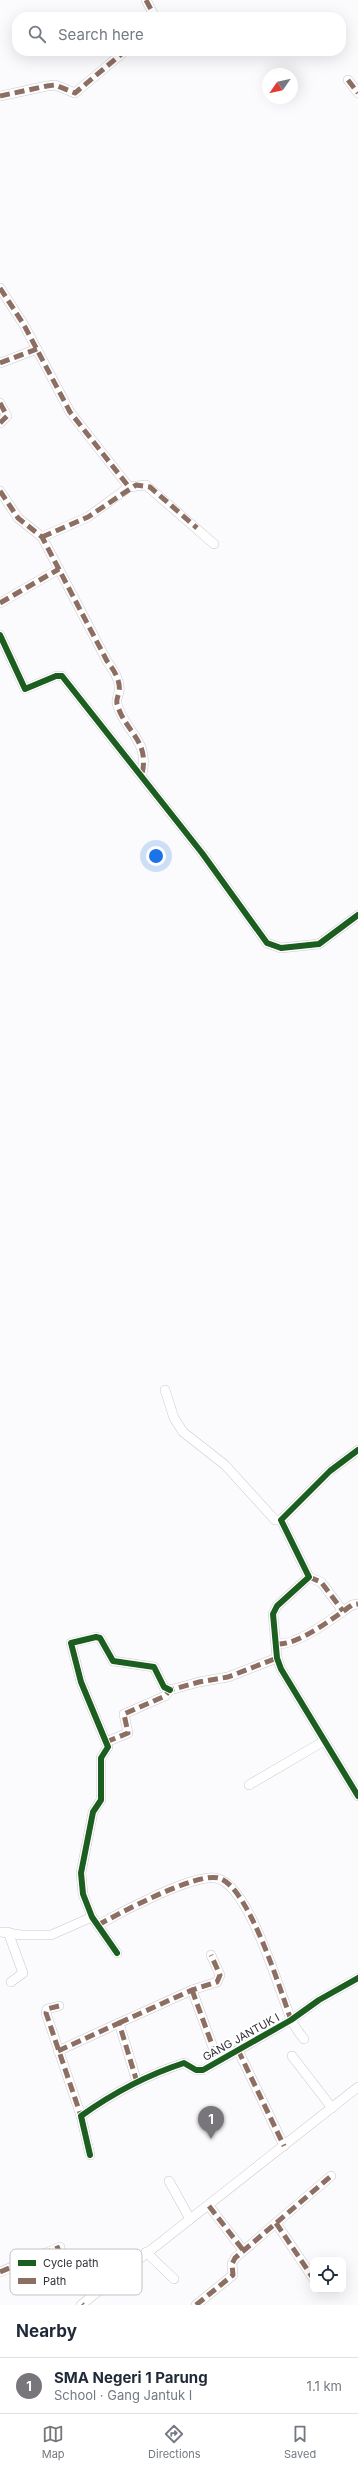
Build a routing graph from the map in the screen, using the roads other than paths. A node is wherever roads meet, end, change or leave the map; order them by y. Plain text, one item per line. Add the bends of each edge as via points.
1 (146, 0) edge
2 (152, 12) edge
3 (119, 56) edge
4 (348, 80) dead end
5 (358, 93) edge
6 (0, 96) edge
7 (0, 288) edge
8 (37, 349) junction
9 (0, 363) edge
10 (0, 403) edge
11 (0, 423) edge
12 (129, 487) junction
13 (0, 491) edge
14 (42, 537) junction
15 (214, 544) dead end
16 (59, 569) junction
17 (0, 603) edge
18 (0, 636) edge
19 (142, 774) junction
20 (358, 915) edge
21 (165, 1390) dead end
22 (358, 1450) edge
23 (280, 1520) junction
24 (310, 1577) junction
25 (358, 1604) edge
26 (343, 1611) junction
27 (277, 1644) junction
28 (277, 1658) junction
29 (170, 1690) junction
30 (324, 1741) junction
31 (106, 1742) junction
32 (249, 1785) dead end
33 (358, 1796) edge
34 (92, 1917) junction
35 (98, 1925) junction
36 (4, 1932) edge
37 (117, 1953) dead end
38 (212, 1955) dead end
39 (358, 1978) edge
40 (12, 1982) dead end
41 (192, 1990) junction
42 (59, 2006) dead end
43 (291, 2020) junction
44 (120, 2023) junction
45 (304, 2040) dead end
46 (238, 2050) junction
47 (58, 2051) junction
48 (292, 2056) dead end
49 (218, 2061) junction
50 (136, 2082) junction
51 (357, 2090) edge
52 (332, 2108) junction
53 (81, 2116) junction
54 (284, 2146) junction
55 (90, 2155) dead end
56 (331, 2176) dead end
57 (169, 2181) dead end
58 (209, 2206) junction
59 (190, 2219) junction
60 (276, 2223) junction
61 (60, 2246) dead end
62 (53, 2249) edge
63 (243, 2250) junction
64 (146, 2252) junction
65 (142, 2255) edge
66 (10, 2268) edge
67 (0, 2272) edge
68 (310, 2274) edge
69 (174, 2279) dead end
70 (94, 2295) edge
71 (82, 2305) edge
72 (196, 2305) edge

1 - 2 street
3 - 6 street via 75,93 51,86
4 - 5 street
7 - 8 street
8 - 9 street
8 - 12 street via 70,412
10 - 11 street via 7,416
12 - 14 street via 88,517
12 - 15 street via 150,487
13 - 14 street via 18,518
14 - 16 street
16 - 17 street
16 - 19 street via 115,672 119,691 118,707 145,755
18 - 19 street via 25,689 62,676
19 - 20 street via 269,945 281,948 319,944
21 - 23 street via 174,1418 183,1432 225,1465 275,1520
22 - 23 street via 330,1472
23 - 24 street
24 - 26 street via 321,1582
24 - 27 street via 274,1610
25 - 26 street
26 - 27 street via 311,1632 285,1644
27 - 28 street
28 - 29 street via 228,1677
28 - 30 street via 290,1688
29 - 31 street via 166,1696 124,1714 128,1733
29 - 31 street via 164,1687 154,1667 113,1661 100,1638 73,1641 71,1643 81,1682
30 - 32 street
30 - 33 street
31 - 34 street via 108,1747 101,1758 100,1767 101,1800 93,1812 81,1873 83,1894
34 - 35 street
34 - 36 street via 51,1935
35 - 37 street
35 - 43 street via 175,1888 206,1878 220,1878 230,1886 255,1926 267,1950
36 - 40 street via 23,1973
38 - 41 street via 220,1978 213,1984
39 - 43 street, GANG JANTUK I
41 - 44 street
41 - 49 street
42 - 47 street via 46,2012
43 - 45 street
43 - 46 street, GANG JANTUK I
44 - 47 street
44 - 50 street
46 - 49 street, GANG JANTUK I
46 - 54 street
47 - 53 street
48 - 52 street
49 - 50 street, GANG JANTUK I via 199,2071 184,2063
50 - 53 street, GANG JANTUK I via 111,2095
51 - 52 street
52 - 54 street
53 - 55 street
54 - 58 street
56 - 60 street
57 - 59 street
58 - 59 street
58 - 63 street
59 - 64 street
60 - 63 street
60 - 68 street
61 - 62 street
63 - 72 street via 232,2262 233,2275
64 - 65 street
64 - 69 street
66 - 67 street
70 - 71 street

